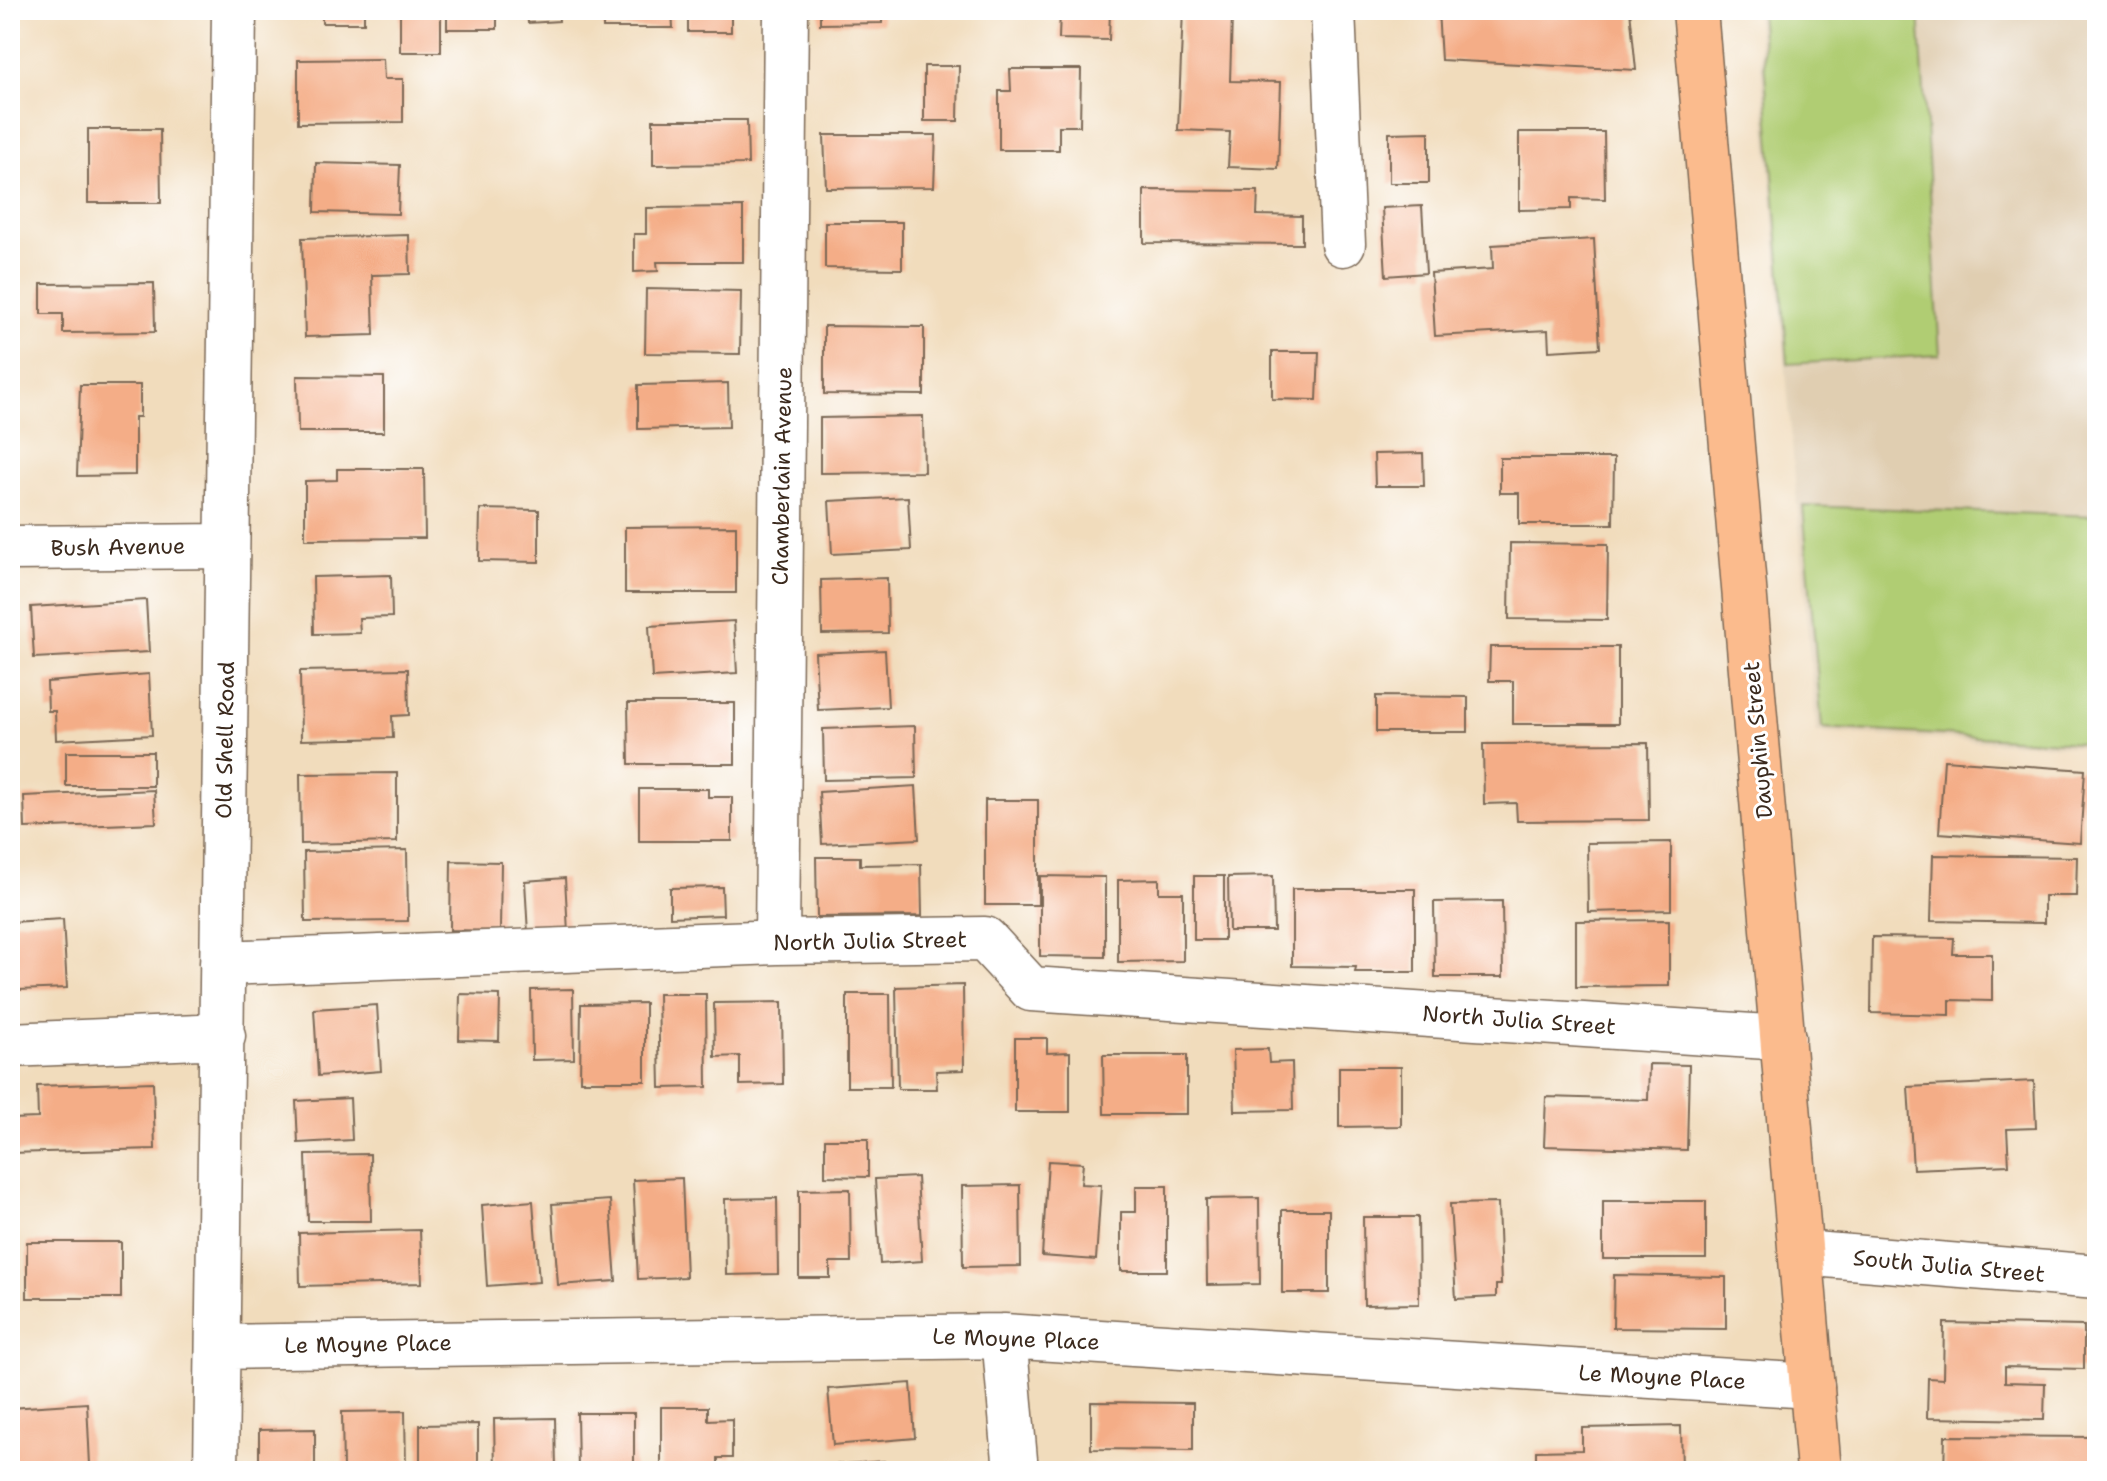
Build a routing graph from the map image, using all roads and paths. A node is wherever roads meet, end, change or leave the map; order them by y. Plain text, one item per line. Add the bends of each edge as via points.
1 (234, 10) edge
2 (786, 10) edge
3 (1333, 10) edge
4 (1695, 10) edge
5 (1343, 244) dead end
6 (226, 546) junction
7 (10, 548) edge
8 (777, 942) junction
9 (222, 963) junction
10 (223, 1036) junction
11 (1783, 1038) junction
12 (10, 1045) edge
13 (1801, 1253) junction
14 (2097, 1277) edge
15 (1004, 1336) junction
16 (218, 1347) junction
17 (1812, 1386) junction
18 (216, 1471) edge
19 (1016, 1471) edge
20 (1819, 1471) edge

1 - 6 street, Old Shell Road
2 - 8 street, Chamberlain Avenue
3 - 5 street
4 - 11 main road, Dauphin Street
6 - 7 street, Bush Avenue
6 - 9 street, Old Shell Road
8 - 9 street, North Julia Street
8 - 11 street, North Julia Street via 985,939 1031,989
9 - 10 street, Old Shell Road
10 - 12 street
10 - 16 street, Old Shell Road
11 - 13 main road, Dauphin Street
13 - 14 street, South Julia Street
13 - 17 main road, Dauphin Street
15 - 16 street, Le Moyne Place
15 - 17 street, Le Moyne Place
15 - 19 street
16 - 18 street, Old Shell Road
17 - 20 main road, Dauphin Street

